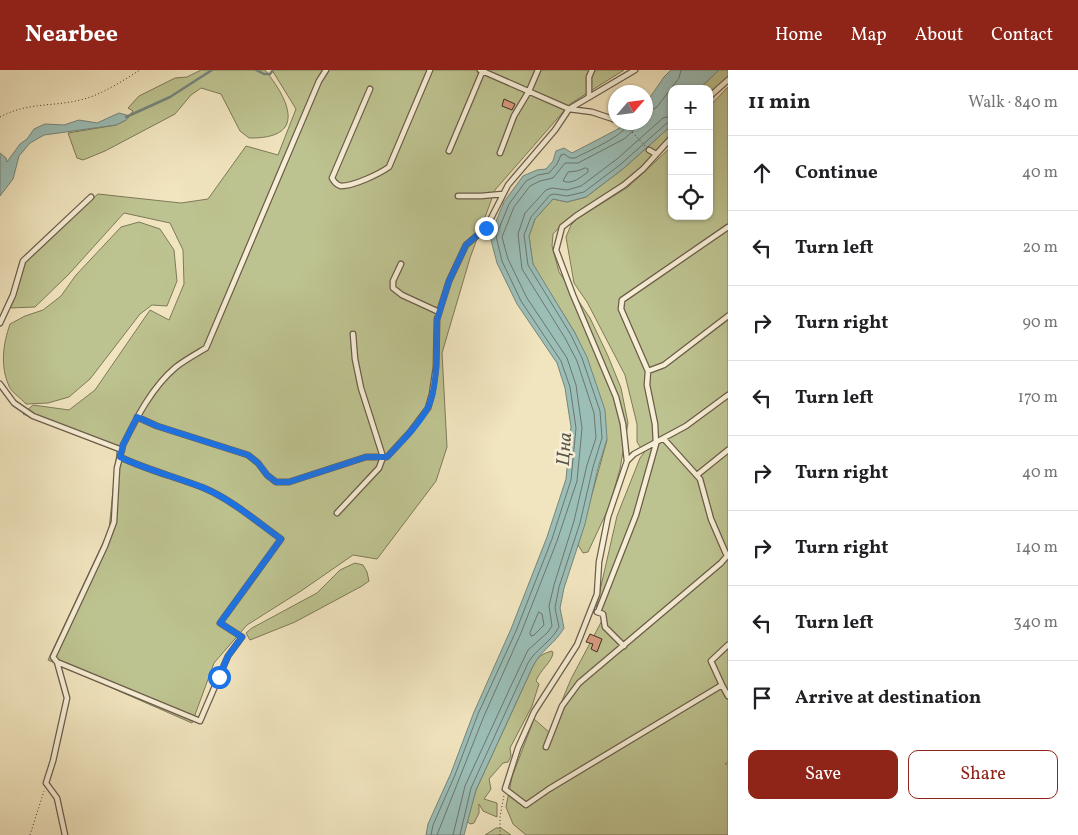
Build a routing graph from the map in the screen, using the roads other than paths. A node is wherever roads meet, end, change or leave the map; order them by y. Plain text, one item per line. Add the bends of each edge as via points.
1 (326, 70) edge
2 (430, 70) edge
3 (482, 70) edge
4 (538, 70) edge
5 (592, 70) edge
6 (635, 70) edge
7 (728, 80) edge
8 (370, 89) dead end
9 (529, 91) junction
10 (713, 93) edge
11 (589, 98) junction
12 (570, 109) junction
13 (608, 117) edge
14 (668, 141) edge
15 (649, 150) road end
16 (449, 151) dead end
17 (500, 153) dead end
18 (656, 154) junction
19 (503, 194) junction
20 (458, 196) dead end
21 (91, 197) dead end
22 (728, 227) edge
23 (401, 264) dead end
24 (439, 312) junction
25 (728, 316) edge
26 (0, 324) edge
27 (354, 334) dead end
28 (648, 371) junction
29 (0, 384) edge
30 (728, 395) edge
31 (137, 417) junction
32 (664, 439) junction
33 (656, 444) junction
34 (122, 450) junction
35 (728, 450) edge
36 (120, 457) junction
37 (383, 457) junction
38 (628, 461) junction
39 (697, 475) junction
40 (337, 513) dead end
41 (728, 556) edge
42 (591, 610) junction
43 (598, 612) junction
44 (728, 645) edge
45 (624, 646) junction
46 (57, 662) junction
47 (722, 685) junction
48 (728, 696) edge
49 (546, 747) dead end
50 (65, 835) edge

1 - 31 lane via 206,348 176,368 156,388
2 - 8 lane via 389,168 380,174 340,186 332,178
3 - 9 lane
3 - 16 lane
4 - 9 lane
5 - 11 lane
6 - 11 lane
7 - 10 lane
9 - 12 lane
9 - 17 lane via 514,116
11 - 12 lane
12 - 13 lane
12 - 19 lane
14 - 18 lane
15 - 18 lane
18 - 38 lane via 624,185 562,227 556,250 616,397
19 - 20 lane
19 - 24 lane via 486,228 466,245
21 - 26 lane via 23,261
22 - 28 lane via 622,300 621,309
23 - 24 lane via 393,288
24 - 37 lane via 436,367 428,408 410,432 387,457
25 - 28 lane via 664,365
27 - 37 lane via 361,388
28 - 33 lane via 647,385
29 - 34 lane via 14,403 33,416
30 - 32 lane
31 - 34 lane
31 - 37 lane via 248,455 276,482 289,482 366,457
32 - 33 lane
32 - 39 lane
33 - 38 lane via 634,454
33 - 43 lane via 636,515
34 - 36 lane
35 - 39 lane
36 - 46 lane via 114,522 53,657
36 - 46 lane via 219,496 281,539 220,623 242,637 228,656 200,721
37 - 40 lane via 379,468
38 - 42 lane via 608,517 599,562 597,594
39 - 41 lane via 706,494 711,519
41 - 45 lane
42 - 43 lane
42 - 47 lane via 577,645 534,712 518,748 505,789 526,805
43 - 45 lane via 603,614 605,627
44 - 47 lane via 711,661
45 - 49 lane via 579,683 562,706
46 - 50 lane via 67,698 46,783 57,798
47 - 48 lane

